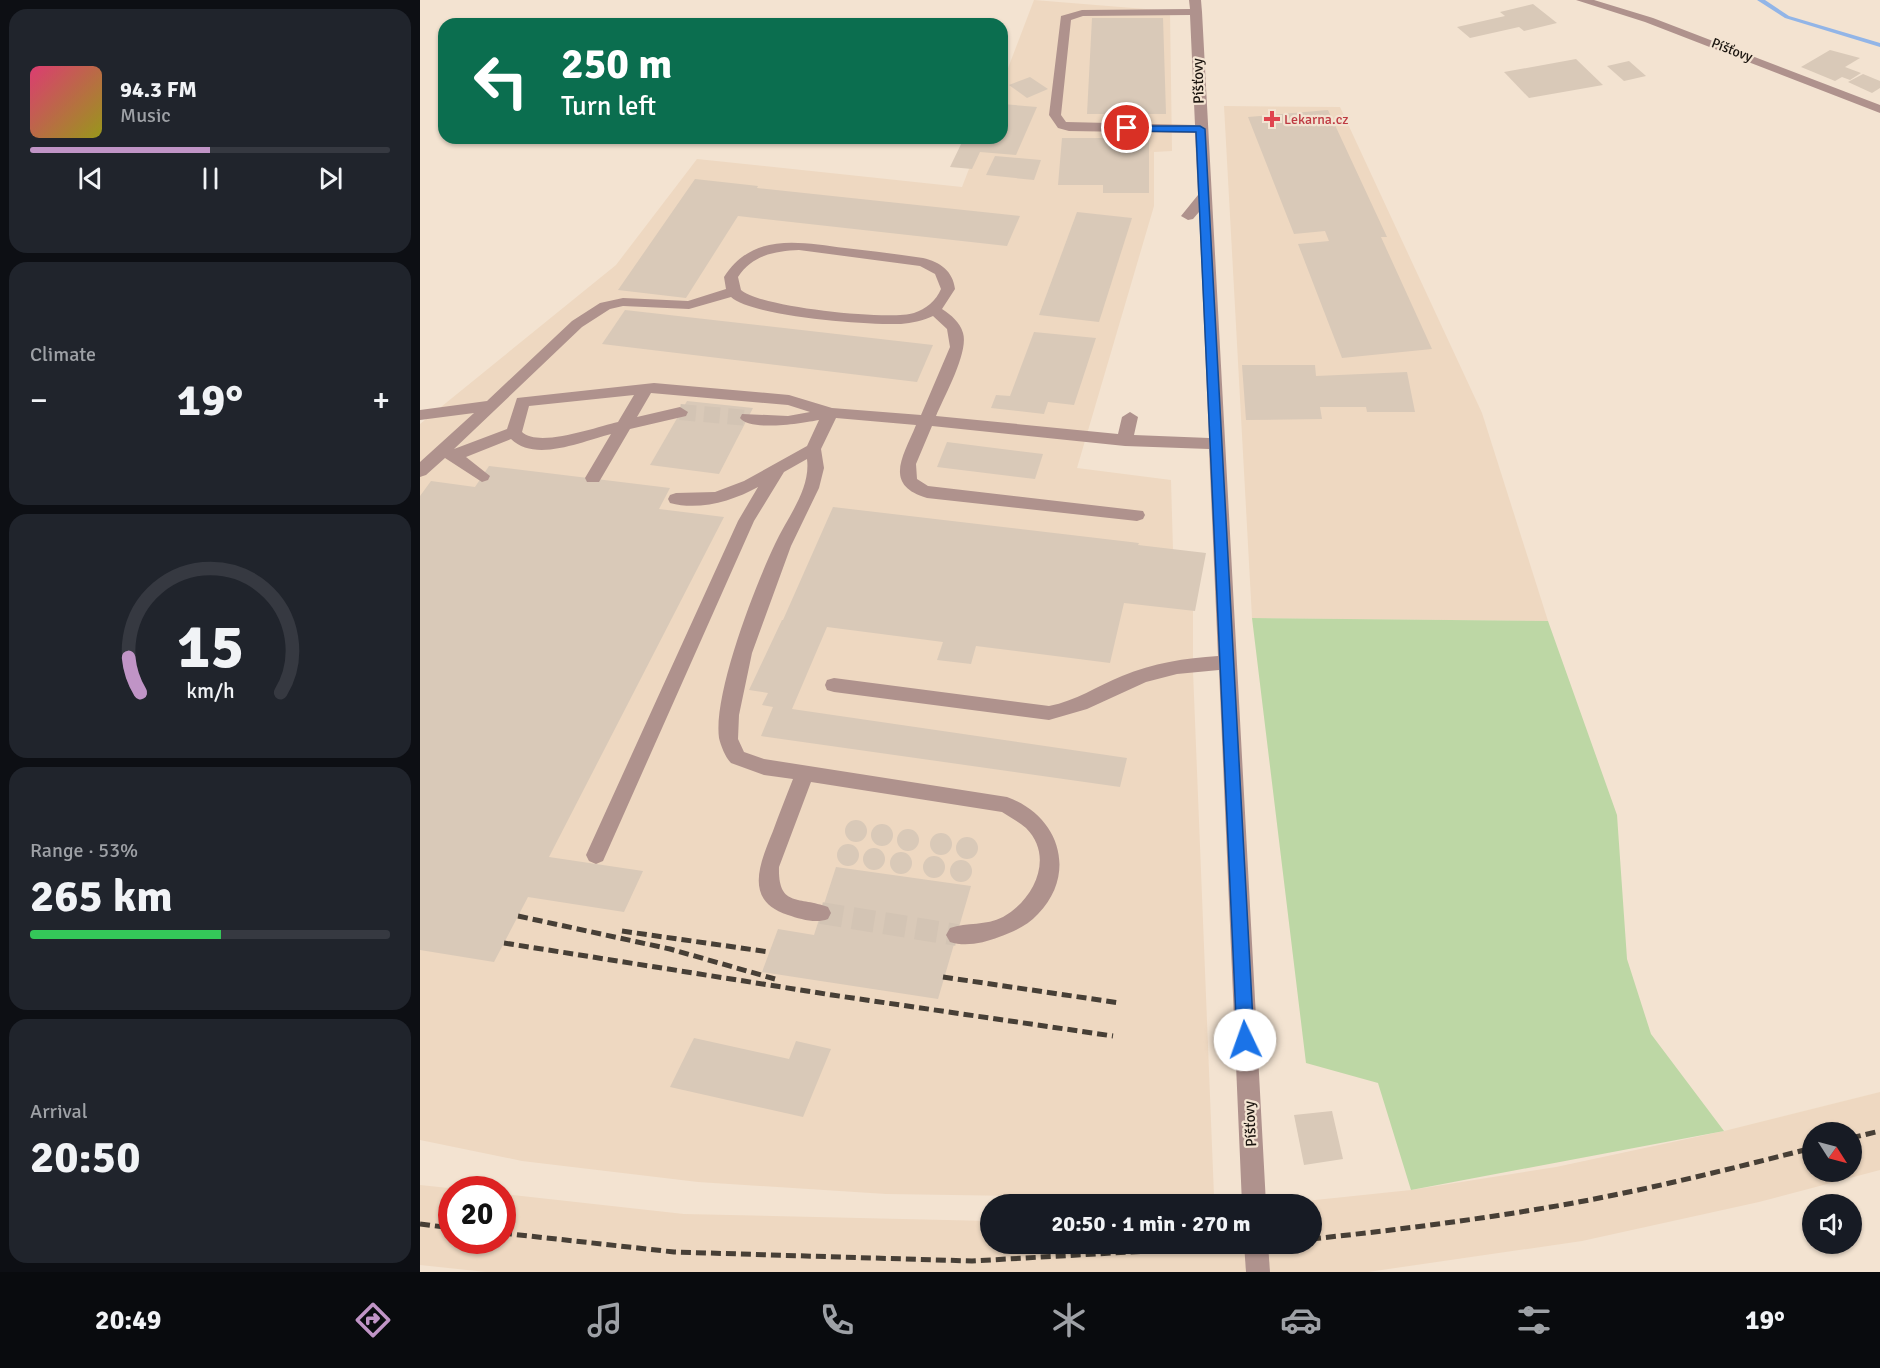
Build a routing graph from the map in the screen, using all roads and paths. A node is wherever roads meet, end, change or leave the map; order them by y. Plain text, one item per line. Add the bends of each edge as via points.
1 (1582, 0) edge
2 (1196, 6) edge
3 (1880, 109) edge
4 (1200, 129) junction
5 (1204, 196) junction
6 (1188, 216) dead end
7 (734, 291) junction
8 (933, 309) junction
9 (646, 388) junction
10 (522, 402) junction
11 (490, 406) junction
12 (680, 412) tunnel mouth
13 (831, 413) junction
14 (420, 415) edge
15 (1130, 417) dead end
16 (748, 418) tunnel mouth
17 (927, 419) junction
18 (624, 425) junction
19 (514, 432) junction
20 (1125, 441) junction
21 (1215, 444) junction
22 (813, 449) junction
23 (448, 453) junction
24 (778, 468) junction
25 (420, 471) edge
26 (482, 476) dead end
27 (593, 478) dead end
28 (676, 499) dead end
29 (1137, 515) dead end
30 (1226, 662) junction
31 (834, 684) dead end
32 (805, 773) junction
33 (596, 855) dead end
34 (821, 913) tunnel mouth
35 (957, 935) tunnel mouth
36 (1253, 1194) edge
37 (1257, 1254) edge
38 (1258, 1272) edge

1 - 3 street, Píšťovy via 1649,20
2 - 4 street, Píšťovy
2 - 4 street via 1082,13 1065,18 1056,115 1057,121 1069,127
4 - 5 street, Píšťovy
5 - 6 street
5 - 21 street, Píšťovy
7 - 8 street via 761,305 890,321 913,318
7 - 8 street via 731,277 741,262 761,251 799,246 932,265 945,276 948,289
7 - 11 street via 689,305 623,302 605,306 577,324
8 - 17 street via 954,326 958,339
9 - 10 street
9 - 13 street via 789,400
9 - 18 street
10 - 11 street
10 - 19 street
11 - 14 street
11 - 23 street
12 - 18 street
13 - 16 street via 788,421
13 - 17 street
13 - 22 street
15 - 20 street
17 - 20 street
17 - 29 street via 907,470 909,482 919,490
18 - 19 street via 547,444 525,442
18 - 27 street
19 - 23 street
20 - 21 street
21 - 30 street, Píšťovy
22 - 24 street
22 - 32 street via 816,474 771,576 736,675 728,721 728,737 736,757 764,767
23 - 25 street
23 - 26 street
24 - 28 street via 721,497 704,501
24 - 33 street via 746,520
30 - 31 street via 1147,674 1073,709 1049,713
30 - 36 street, Píšťovy
32 - 34 street via 769,867 767,882 770,895 782,903
32 - 35 street via 991,801 1014,808 1035,822 1050,848 1052,863 1043,893 1027,913 1004,928
37 - 38 street

